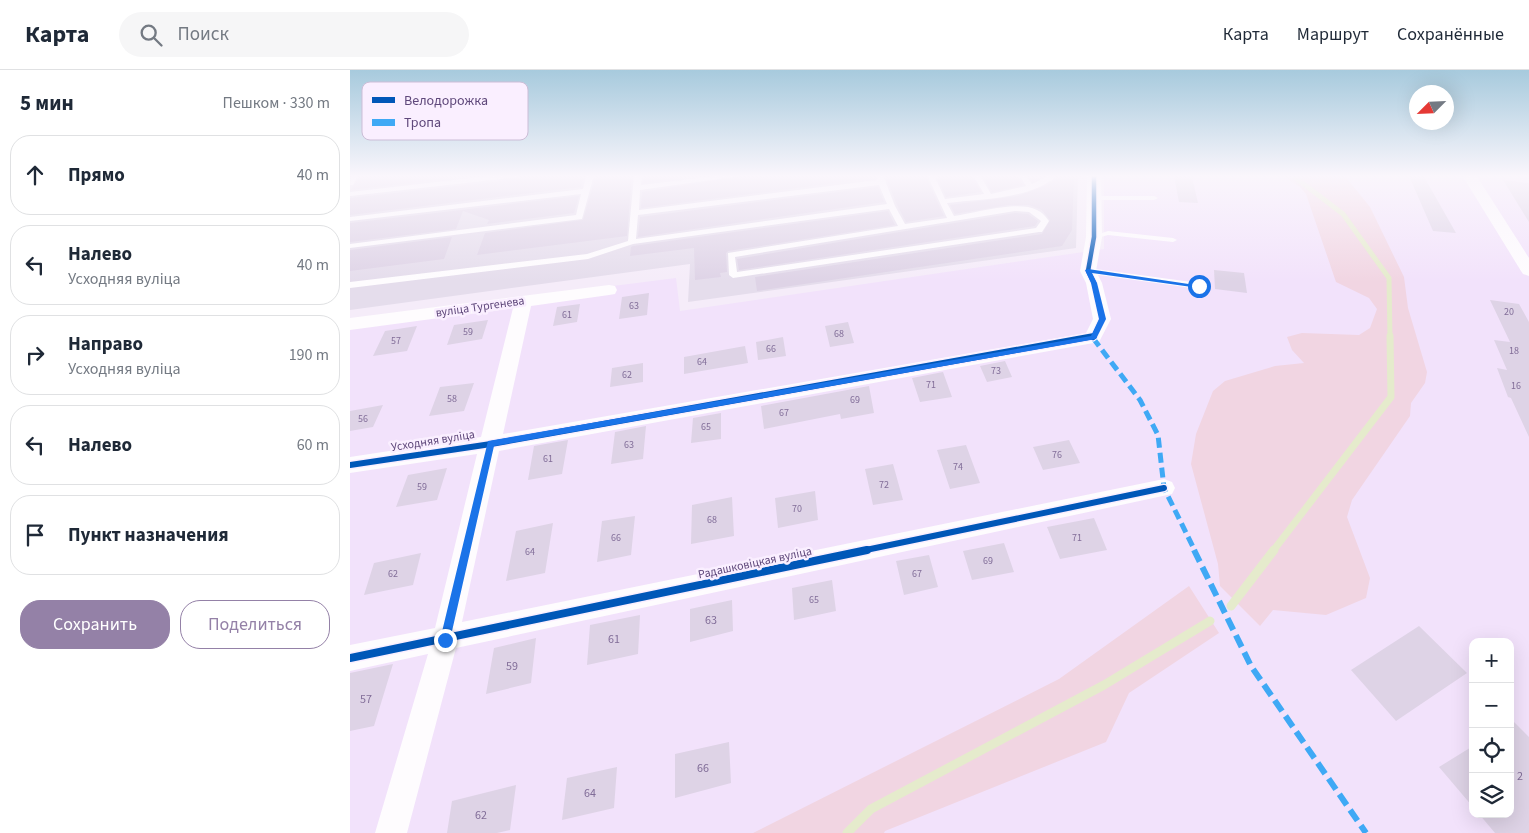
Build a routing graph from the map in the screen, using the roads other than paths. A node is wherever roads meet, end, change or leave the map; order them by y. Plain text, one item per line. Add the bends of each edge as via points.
1 (421, 211) edge
2 (581, 211) edge
3 (651, 211) edge
4 (859, 211) edge
5 (894, 211) edge
6 (948, 211) edge
7 (1005, 211) edge
8 (1034, 211) edge
9 (1094, 211) edge
10 (1492, 211) edge
11 (634, 213) joint
12 (350, 219) edge
13 (952, 220) junction
14 (903, 228) junction
15 (1094, 237) junction
16 (1173, 240) dead end
17 (632, 242) junction
18 (350, 246) edge
19 (1088, 270) junction
20 (1529, 271) edge
21 (350, 285) edge
22 (1199, 286) dead end
23 (610, 290) dead end
24 (523, 301) junction
25 (350, 324) edge
26 (491, 444) junction
27 (350, 465) edge
28 (1164, 488) dead end
29 (445, 640) junction
30 (350, 658) edge
31 (391, 833) edge

1 - 12 lane
2 - 18 lane via 579,217
3 - 11 lane
4 - 17 lane
5 - 14 lane
6 - 13 lane
7 - 13 lane
8 - 14 lane via 1045,221 1039,230 733,275 731,255
9 - 15 street, Усходняя вуліца
10 - 20 street
11 - 17 lane
13 - 14 lane
15 - 16 lane via 1108,233
15 - 19 street, Усходняя вуліца
17 - 21 lane via 588,256
19 - 22 lane
19 - 26 street, Усходняя вуліца via 1102,319 1093,338
23 - 24 street, вуліца Тургенева
24 - 25 street, вуліца Тургенева
24 - 26 street
26 - 27 street, Усходняя вуліца
26 - 29 street
28 - 29 street, Радашковіцкая вуліца
29 - 30 street, Радашковіцкая вуліца
29 - 31 street

